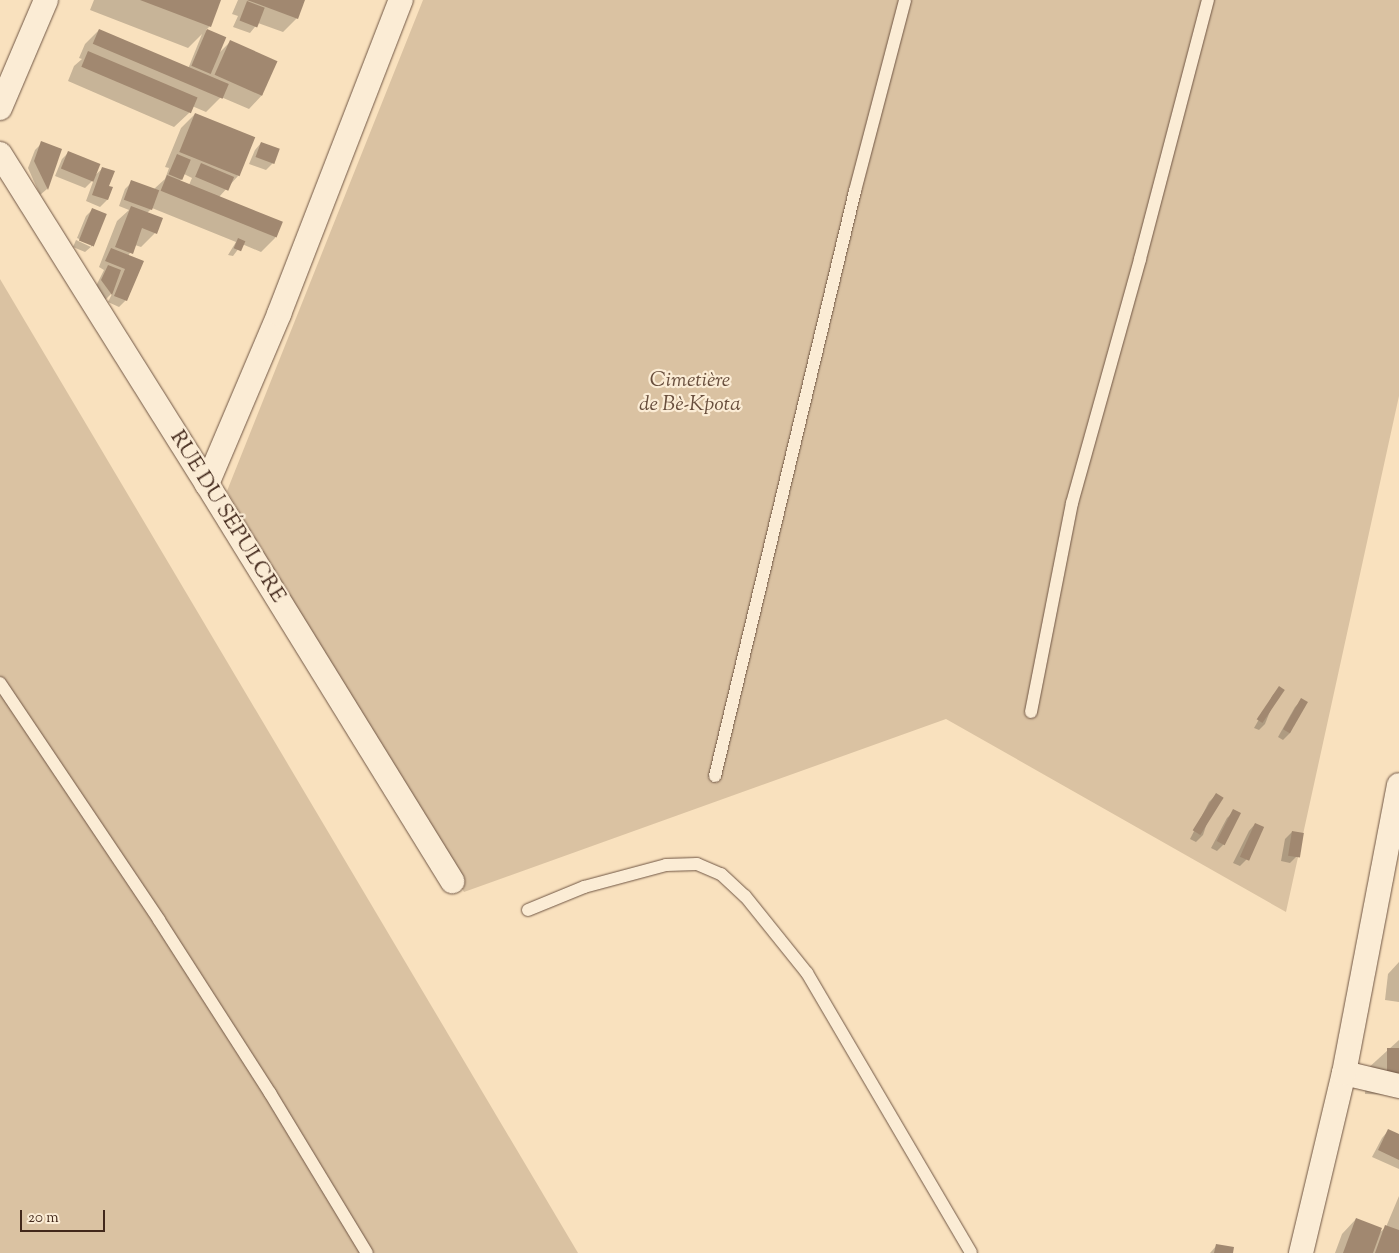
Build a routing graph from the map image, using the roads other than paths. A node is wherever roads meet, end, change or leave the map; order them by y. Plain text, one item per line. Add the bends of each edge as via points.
1 (46, 0) edge
2 (401, 0) edge
3 (905, 0) edge
4 (1208, 0) edge
5 (0, 108) edge
6 (0, 154) edge
7 (207, 484) junction
8 (0, 683) edge
9 (1031, 712) dead end
10 (715, 776) dead end
11 (1399, 786) edge
12 (452, 881) dead end
13 (528, 910) dead end
14 (1344, 1073) junction
15 (1399, 1086) edge
16 (367, 1253) edge
17 (971, 1253) edge
18 (1301, 1253) edge

1 - 5 street
2 - 7 street via 279,314
3 - 10 lane via 836,269
4 - 9 lane via 1143,250 1072,503
6 - 7 street, RUE DU SÉPULCRE
7 - 12 street, RUE DU SÉPULCRE
8 - 16 lane via 159,920
11 - 14 street
13 - 17 lane via 584,887 666,865 697,864 721,874 745,896 808,973
14 - 15 street
14 - 18 street

